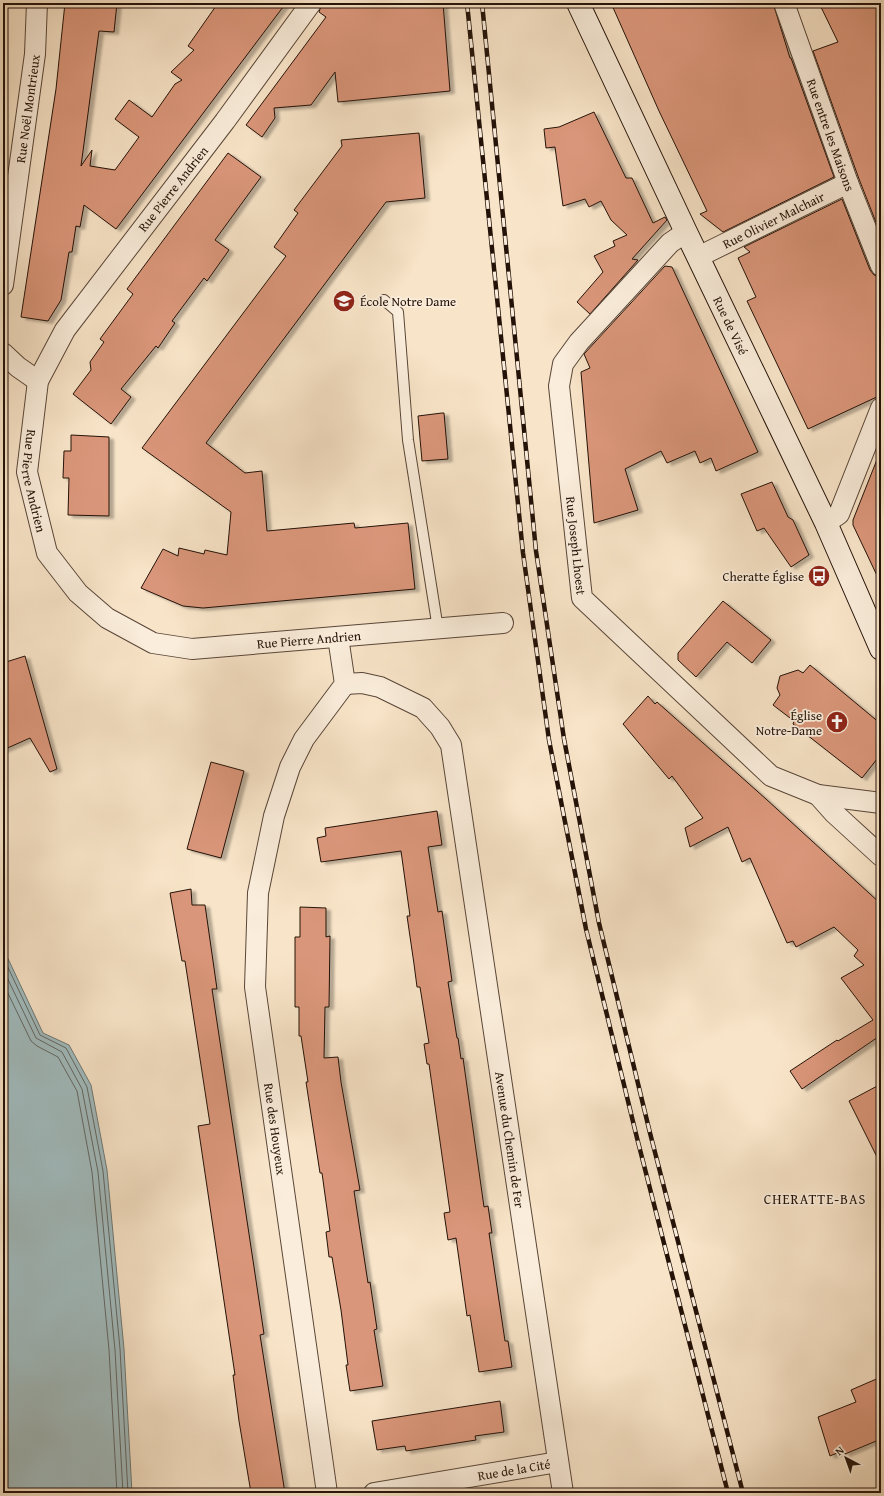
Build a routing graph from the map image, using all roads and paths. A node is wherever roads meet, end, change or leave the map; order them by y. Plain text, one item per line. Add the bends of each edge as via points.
1 (37, 3) edge
2 (311, 3) edge
3 (578, 3) edge
4 (784, 3) edge
5 (848, 183) junction
6 (686, 232) junction
7 (698, 257) junction
8 (881, 266) edge
9 (3, 285) edge
10 (384, 300) dead end
11 (3, 353) edge
12 (38, 381) junction
13 (881, 408) edge
14 (826, 523) junction
15 (503, 623) dead end
16 (438, 629) junction
17 (338, 637) junction
18 (881, 649) edge
19 (344, 684) junction
20 (818, 795) junction
21 (881, 802) edge
22 (881, 856) edge
23 (558, 1462) junction
24 (327, 1493) edge
25 (374, 1493) edge
26 (563, 1493) edge

1 - 9 street, Rue Noël Montrieux via 35,54
2 - 12 street, Rue Pierre Andrien via 226,121 65,330
3 - 6 street, Rue de Visé
4 - 5 street, Rue entre les Maisons
5 - 7 street, Rue Olivier Malchair
5 - 8 street, Rue entre les Maisons
6 - 7 street, Rue de Visé
6 - 20 street, Rue Joseph Lhoest via 670,243 563,364 559,386 582,598 771,776
7 - 14 street, Rue de Visé
10 - 16 lane via 398,312 408,440
11 - 12 street via 18,368
12 - 17 street, Rue Pierre Andrien via 27,472 47,553 78,592 107,618 153,643 192,649
13 - 14 street via 839,514
14 - 18 street, Rue de Visé
15 - 16 street, Rue Pierre Andrien
16 - 17 street, Rue Pierre Andrien
17 - 19 street
19 - 23 street, Avenue du Chemin de Fer via 362,683 380,687 423,708 440,727 451,745
19 - 24 street, Rue des Houyeux via 304,739 290,766 274,816 258,893 255,987
20 - 21 street
20 - 22 street
23 - 25 street, Rue de la Cité
23 - 26 street, Avenue du Chemin de Fer

